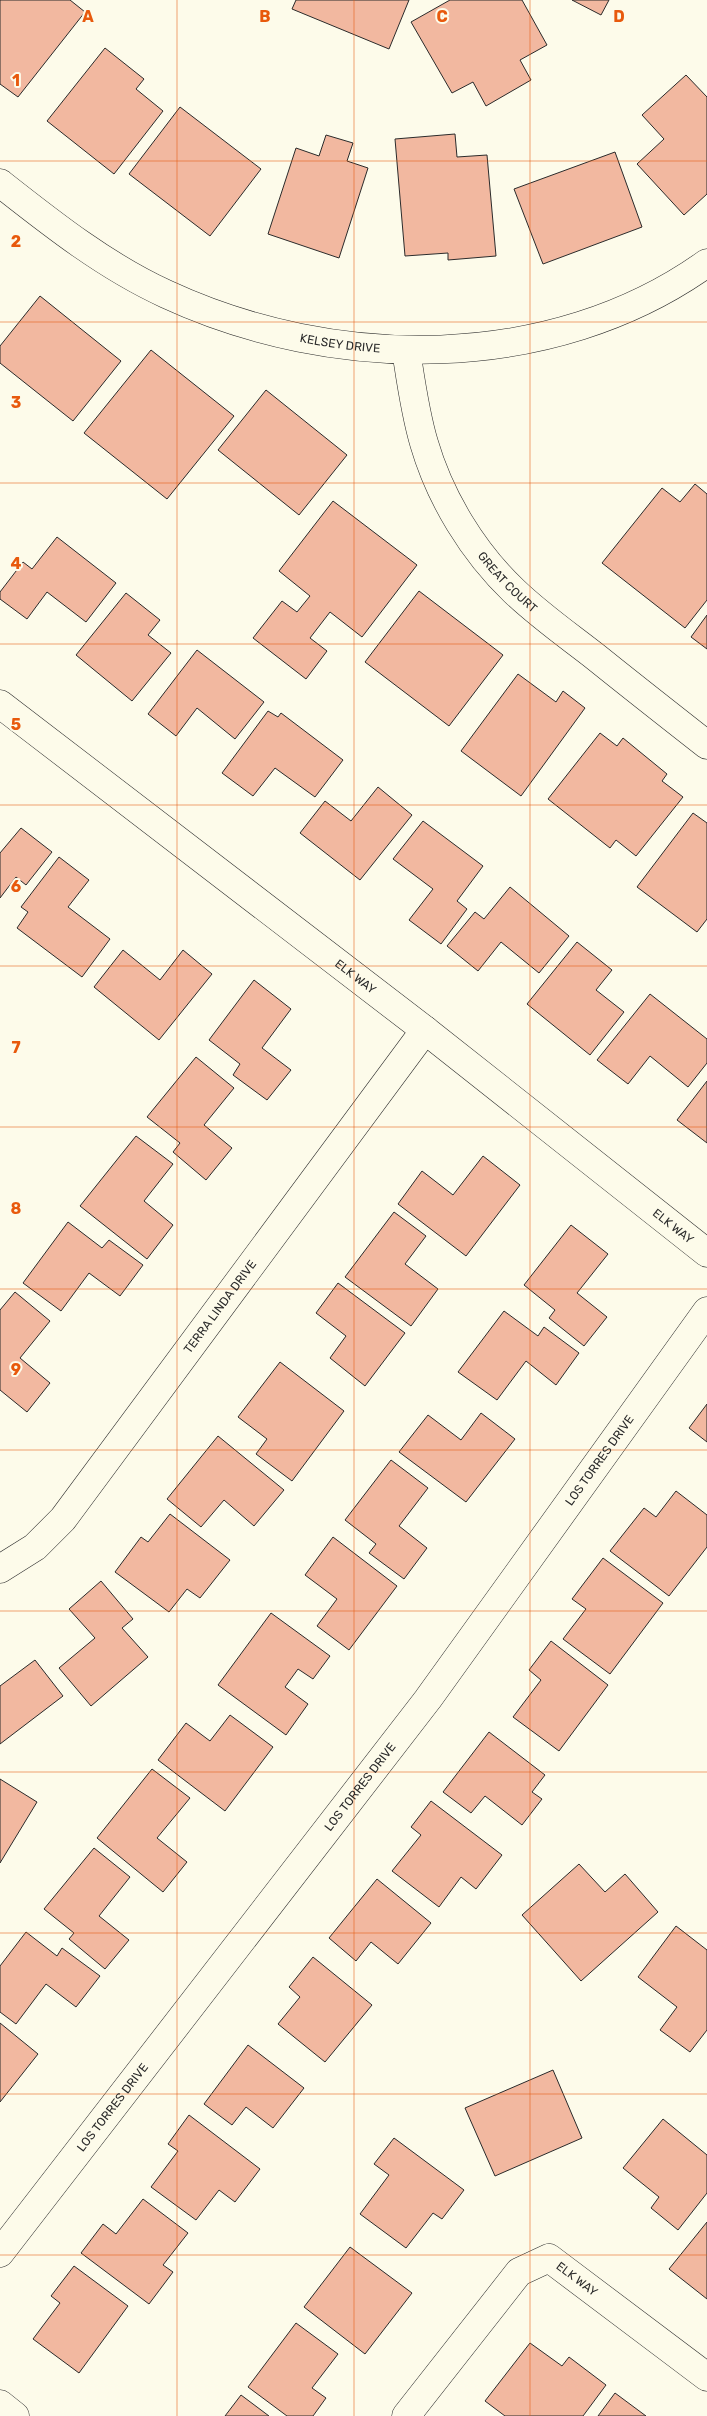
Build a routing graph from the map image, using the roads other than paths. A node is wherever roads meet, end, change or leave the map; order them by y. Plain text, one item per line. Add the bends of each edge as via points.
1 (0, 183) edge
2 (707, 263) edge
3 (406, 350) junction
4 (0, 704) edge
5 (707, 745) edge
6 (425, 1030) junction
7 (707, 1253) edge
8 (707, 1311) edge
9 (0, 1569) edge
10 (0, 2252) edge
11 (707, 2377) edge
12 (0, 2404) edge
13 (15, 2416) edge
14 (406, 2416) edge

1 - 3 street, KELSEY DRIVE via 61,231 130,276 166,295 270,331 323,343
2 - 3 street, KELSEY DRIVE via 658,292 575,326 488,346
3 - 5 street, GREAT COURT via 424,445 460,523 484,558 513,591
4 - 6 street, ELK WAY
6 - 7 street, ELK WAY
6 - 9 street, TERRA LINDA DRIVE via 63,1520 35,1547
8 - 10 street, LOS TORRES DRIVE via 428,1699
11 - 14 street, ELK WAY via 550,2258 519,2272
12 - 13 street

